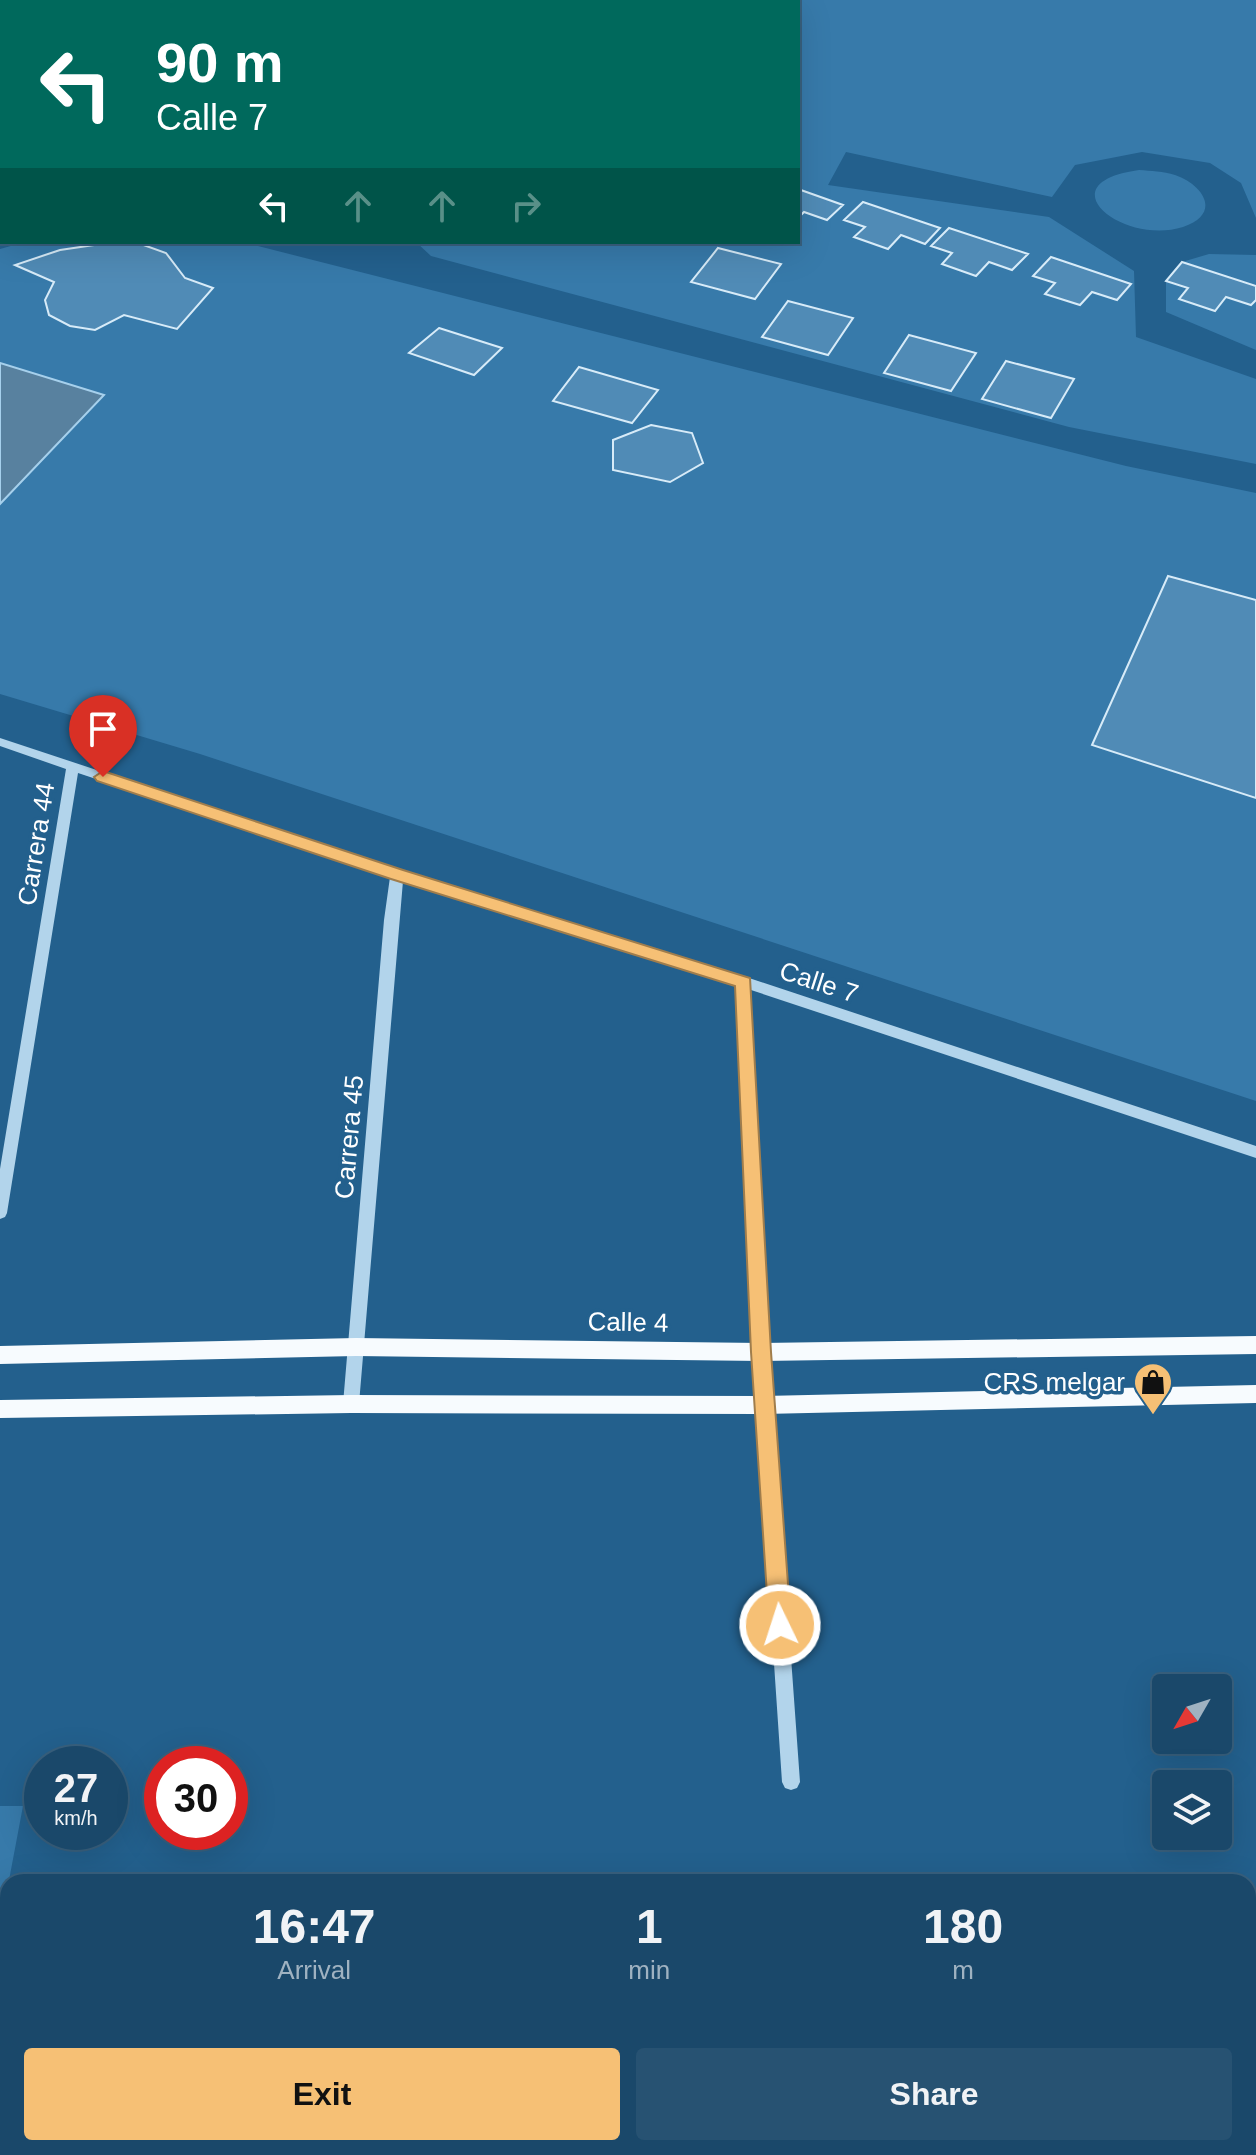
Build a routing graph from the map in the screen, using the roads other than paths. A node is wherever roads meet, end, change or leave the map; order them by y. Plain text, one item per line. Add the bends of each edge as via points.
1 (0, 742) edge
2 (73, 767) junction
3 (397, 874) junction
4 (744, 982) junction
5 (1256, 1152) edge
6 (0, 1213) edge
7 (1256, 1345) edge
8 (356, 1347) junction
9 (761, 1352) junction
10 (0, 1355) edge
11 (1256, 1394) edge
12 (351, 1404) junction
13 (764, 1405) junction
14 (0, 1409) edge
15 (791, 1782) dead end

1 - 2 street, Calle 7
2 - 3 street, Calle 7
2 - 6 street, Carrera 44
3 - 4 street, Calle 7
3 - 8 street, Carrera 45
4 - 5 street, Calle 7
4 - 9 street
7 - 9 main road, Calle 4
8 - 9 main road, Calle 4
8 - 10 main road, Calle 4
8 - 12 street, Carrera 45
9 - 13 street
11 - 13 main road
12 - 13 main road
12 - 14 main road
13 - 15 street

